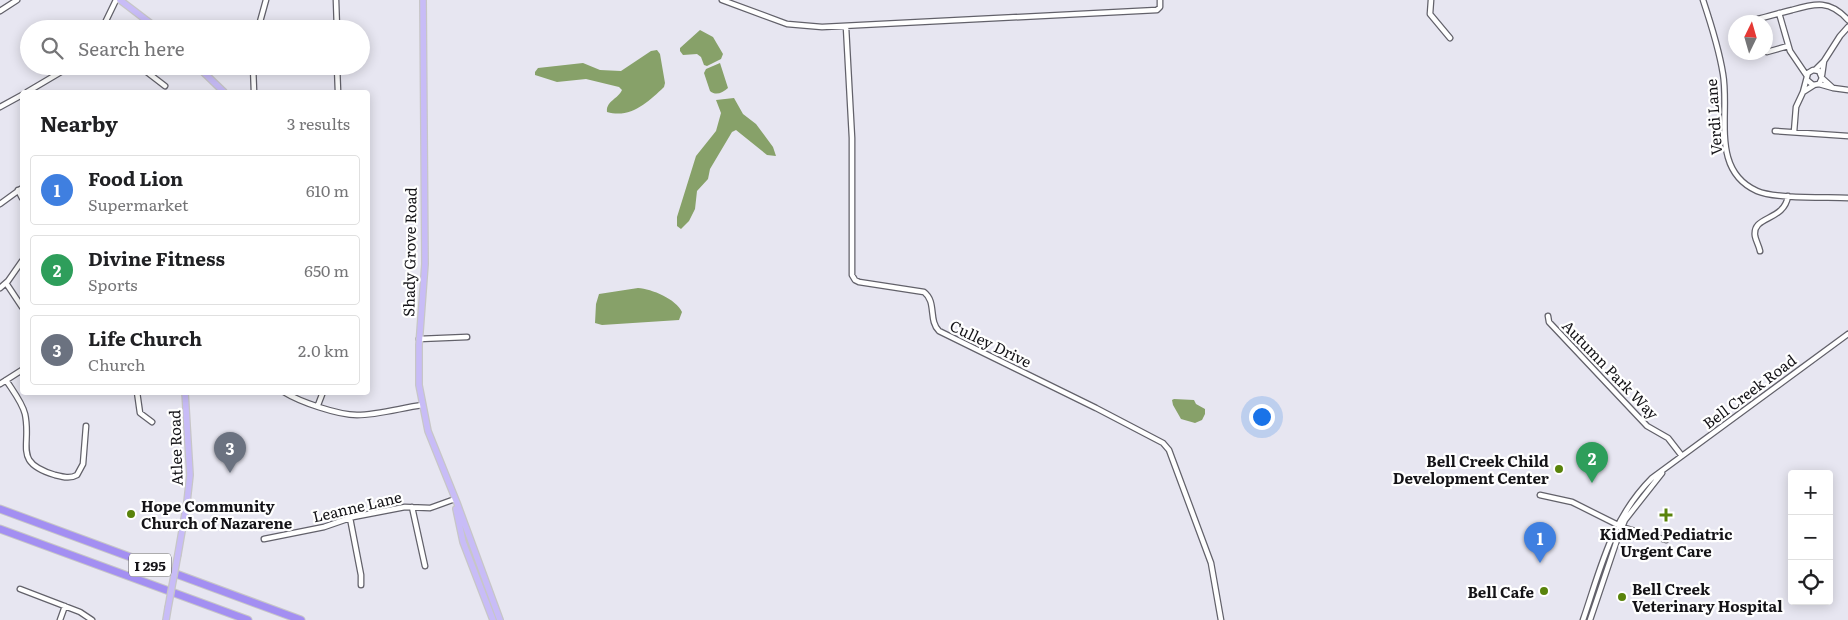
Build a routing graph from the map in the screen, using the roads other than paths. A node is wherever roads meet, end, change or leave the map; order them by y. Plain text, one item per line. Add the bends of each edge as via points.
1 (17, 0) edge
2 (116, 0) edge
3 (120, 0) edge
4 (266, 0) edge
5 (336, 0) edge
6 (423, 0) edge
7 (722, 0) edge
8 (1160, 0) edge
9 (1431, 0) edge
10 (1703, 0) edge
11 (0, 11) edge
12 (1778, 14) junction
13 (1773, 15) edge
14 (106, 20) edge
15 (146, 20) edge
16 (260, 20) edge
17 (337, 20) edge
18 (1848, 20) edge
19 (846, 27) junction
20 (1848, 27) edge
21 (1450, 38) dead end
22 (1788, 46) junction
23 (1773, 50) edge
24 (1824, 61) junction
25 (1801, 66) junction
26 (1813, 70) junction
27 (58, 75) edge
28 (151, 75) edge
29 (206, 75) edge
30 (253, 75) edge
31 (337, 75) edge
32 (1822, 77) junction
33 (1807, 78) junction
34 (1816, 85) junction
35 (165, 86) dead end
36 (1833, 88) junction
37 (35, 90) edge
38 (222, 90) edge
39 (254, 90) edge
40 (338, 90) edge
41 (1848, 90) edge
42 (1803, 92) junction
43 (20, 96) edge
44 (0, 107) edge
45 (1775, 131) dead end
46 (1794, 132) junction
47 (1848, 136) edge
48 (20, 189) edge
49 (1788, 196) junction
50 (1848, 198) edge
51 (0, 204) edge
52 (1760, 251) dead end
53 (20, 264) edge
54 (6, 283) junction
55 (0, 288) edge
56 (20, 305) edge
57 (1548, 316) dead end
58 (1848, 334) edge
59 (467, 338) dead end
60 (419, 339) junction
61 (20, 371) edge
62 (6, 380) junction
63 (0, 384) edge
64 (137, 395) edge
65 (185, 395) edge
66 (292, 395) edge
67 (321, 395) edge
68 (318, 405) junction
69 (422, 405) junction
70 (152, 422) dead end
71 (86, 426) dead end
72 (1682, 456) junction
73 (1666, 468) junction
74 (1540, 495) dead end
75 (455, 499) junction
76 (412, 507) junction
77 (0, 508) edge
78 (350, 518) junction
79 (1617, 524) junction
80 (1622, 527) junction
81 (0, 528) edge
82 (264, 539) dead end
83 (1666, 540) dead end
84 (425, 566) dead end
85 (361, 585) dead end
86 (20, 589) dead end
87 (66, 606) junction
88 (60, 620) edge
89 (92, 620) edge
90 (166, 620) edge
91 (248, 620) edge
92 (301, 620) edge
93 (493, 620) edge
94 (500, 620) edge
95 (1222, 620) edge
96 (1583, 620) edge
97 (1590, 620) edge

1 - 11 street
2 - 14 street
3 - 15 main road
4 - 16 street
5 - 17 street
6 - 60 main road, Shady Grove Road via 425,264
7 - 19 street via 787,24
8 - 19 street via 1157,10
9 - 21 street via 1430,14
10 - 49 street, Verdi Lane via 1724,77 1728,162 1751,188
12 - 13 street
12 - 18 street via 1822,3 1837,8
12 - 22 street
19 - 95 street, Culley Drive via 852,138 852,275 855,280 924,292 931,300 933,322 939,332 1163,443 1169,450 1211,563
20 - 24 street
22 - 23 street
22 - 25 street
24 - 26 street
24 - 32 street
25 - 26 street
25 - 33 street
26 - 32 street via 1819,71
26 - 33 street
27 - 37 street
28 - 35 street
29 - 38 main road
30 - 39 street
31 - 40 street
32 - 34 street
32 - 36 street
33 - 34 street via 1810,84
33 - 42 street
34 - 36 street
34 - 42 street
36 - 41 street
42 - 46 street via 1796,107
43 - 44 street
45 - 46 street
46 - 47 street
48 - 51 street
49 - 50 street, Verdi Lane
49 - 52 street via 1781,212 1760,222 1756,229
53 - 54 street
54 - 55 street
54 - 56 street
57 - 72 street, Autumn Park Way via 1549,322 1620,398 1647,426 1668,438
58 - 72 street, Bell Creek Road
59 - 60 street
60 - 69 main road, Shady Grove Road via 418,375
61 - 62 street
62 - 63 street
62 - 71 street via 25,413 28,458 34,466 68,478 78,475 83,464
64 - 70 street via 140,413
65 - 90 main road, Atlee Road, bridge via 190,475
66 - 68 street
67 - 68 street
68 - 69 street via 357,415
69 - 75 main road, Shady Grove Road via 428,431
72 - 73 street, Bell Creek Road
73 - 79 street, Bell Creek Road via 1639,491
73 - 80 street, Bell Creek Road
74 - 79 street via 1576,504
75 - 76 street, Leanne Lane via 430,508
75 - 93 main road, Shady Grove Road via 463,542
75 - 94 main road, Shady Grove Road
76 - 78 street, Leanne Lane
76 - 84 street
77 - 92 highway, I 295
78 - 82 street, Leanne Lane via 324,527
78 - 85 street
79 - 80 street
79 - 96 street, Bell Creek Road
80 - 83 street
80 - 97 street, Bell Creek Road
81 - 91 highway, I 295
86 - 87 street
87 - 88 street
87 - 89 street

